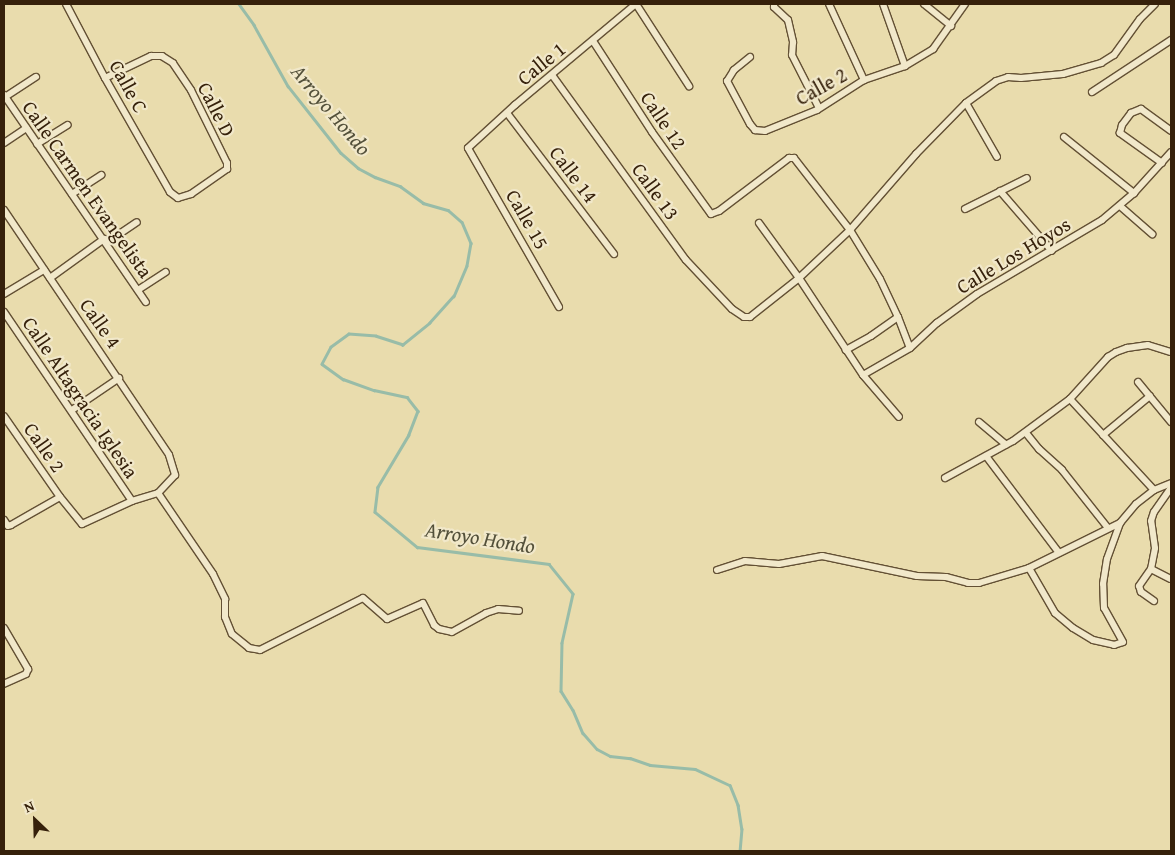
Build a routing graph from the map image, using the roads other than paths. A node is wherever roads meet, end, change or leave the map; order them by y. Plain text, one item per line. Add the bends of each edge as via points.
1 (66, 4) edge
2 (636, 4) edge
3 (774, 4) edge
4 (829, 4) edge
5 (883, 4) edge
6 (924, 4) edge
7 (965, 4) edge
8 (1155, 4) edge
9 (951, 26) junction
10 (1171, 40) edge
11 (593, 41) junction
12 (750, 58) dead end
13 (905, 66) junction
14 (552, 75) junction
15 (36, 77) dead end
16 (105, 78) junction
17 (864, 80) junction
18 (689, 86) dead end
19 (1092, 92) dead end
20 (5, 96) edge
21 (966, 103) junction
22 (819, 108) junction
23 (507, 112) junction
24 (67, 125) dead end
25 (26, 128) junction
26 (1171, 131) edge
27 (1064, 137) dead end
28 (4, 143) edge
29 (37, 144) junction
30 (468, 148) joint
31 (1171, 152) edge
32 (997, 157) dead end
33 (1162, 163) junction
34 (101, 175) dead end
35 (1027, 178) dead end
36 (165, 184) joint
37 (1000, 191) junction
38 (1134, 193) junction
39 (72, 194) junction
40 (1120, 206) junction
41 (966, 209) dead end
42 (4, 210) edge
43 (137, 222) dead end
44 (759, 224) dead end
45 (850, 230) junction
46 (1152, 234) dead end
47 (105, 241) junction
48 (1052, 251) junction
49 (614, 254) dead end
50 (44, 270) junction
51 (166, 272) dead end
52 (50, 278) junction
53 (799, 278) junction
54 (138, 290) junction
55 (4, 294) edge
56 (146, 302) dead end
57 (559, 307) dead end
58 (4, 312) edge
59 (898, 317) junction
60 (910, 348) junction
61 (846, 350) junction
62 (1171, 352) edge
63 (863, 375) junction
64 (119, 378) junction
65 (1138, 382) dead end
66 (1150, 396) junction
67 (1070, 398) junction
68 (72, 410) junction
69 (4, 416) edge
70 (898, 417) dead end
71 (980, 422) dead end
72 (1171, 422) edge
73 (1026, 433) junction
74 (1103, 435) junction
75 (1006, 445) junction
76 (986, 456) junction
77 (945, 478) dead end
78 (1171, 483) edge
79 (1171, 488) edge
80 (1154, 490) junction
81 (158, 493) junction
82 (60, 497) junction
83 (132, 501) junction
84 (5, 522) edge
85 (1120, 523) junction
86 (1108, 528) junction
87 (1059, 553) junction
88 (1029, 568) junction
89 (1151, 569) junction
90 (717, 570) dead end
91 (1171, 579) edge
92 (1154, 601) dead end
93 (519, 611) dead end
94 (4, 628) edge
95 (4, 684) edge

1 - 16 street, Calle C
2 - 11 street, Calle 1
2 - 18 street
3 - 22 street via 788,20 792,55
4 - 17 street
5 - 13 street
6 - 9 street
7 - 9 street, Calle 2
8 - 21 street via 1114,55 1101,62 1063,74 1008,77 996,81
9 - 13 street, Calle 2 via 933,49
10 - 19 street
11 - 14 street, Calle 1
11 - 45 street, Calle 12 via 652,132 711,214 792,156
12 - 22 street, Calle 2 via 734,70 727,81 740,109 755,130 765,131
13 - 17 street, Calle 2
14 - 23 street, Calle 1
14 - 53 street, Calle 13 via 686,260 732,309 744,317 756,315
15 - 20 street
16 - 36 street, Calle C
16 - 36 street, Calle D via 151,56 162,56 173,63 191,90 227,169 191,194 178,198
17 - 22 street, Calle 2
20 - 25 street, Calle Carmen Evangelista
21 - 32 street
21 - 45 street via 916,154
23 - 30 street, Calle 1
23 - 49 street, Calle 14
24 - 29 street
25 - 28 street
25 - 29 street, Calle Carmen Evangelista
26 - 33 street via 1141,109 1131,113 1122,125 1120,133
27 - 38 street
29 - 39 street, Calle Carmen Evangelista
30 - 57 street, Calle 15
31 - 33 street, Calle Los Hoyos
33 - 38 street, Calle Los Hoyos
34 - 39 street
35 - 37 street
37 - 41 street
37 - 48 street
38 - 40 street, Calle Los Hoyos
39 - 47 street, Calle Carmen Evangelista
40 - 46 street
40 - 48 street, Calle Los Hoyos
42 - 50 street, Calle 4
43 - 47 street
44 - 53 street
45 - 53 street
45 - 59 street via 880,279
47 - 52 street
47 - 54 street, Calle Carmen Evangelista
48 - 60 street, Calle Los Hoyos via 977,294 937,323
50 - 52 street, Calle 4
50 - 55 street
51 - 54 street
52 - 64 street, Calle 4
53 - 61 street
54 - 56 street, Calle Carmen Evangelista
58 - 68 street, Calle Altagracia Iglesia
59 - 60 street
59 - 61 street
60 - 63 street, Calle Los Hoyos
61 - 63 street
62 - 67 street via 1148,345 1116,352
63 - 70 street
64 - 68 street
64 - 81 street, Calle 4 via 169,454 175,475
65 - 66 street
66 - 72 street
66 - 74 street
67 - 73 street
67 - 74 street
68 - 83 street, Calle Altagracia Iglesia
69 - 82 street, Calle 2
71 - 75 street
73 - 75 street
73 - 86 street via 1062,470
74 - 80 street
75 - 76 street
76 - 77 street
76 - 87 street
78 - 80 street
79 - 89 street via 1151,521 1156,548
80 - 85 street
81 - 83 street
81 - 93 street via 213,574 225,598 225,617 232,634 249,648 260,650 363,598 387,619 423,603 434,625 452,632 492,610
82 - 83 street, Calle 2 via 82,524
82 - 84 street via 12,525
85 - 86 street
85 - 88 street via 1107,559 1103,584 1104,608 1123,642 1114,645 1094,640 1073,628 1055,613
86 - 87 street
87 - 88 street
88 - 90 street via 979,583 917,576 822,556 779,564 744,562
89 - 91 street
89 - 92 street via 1139,590
94 - 95 street via 28,669 26,674

